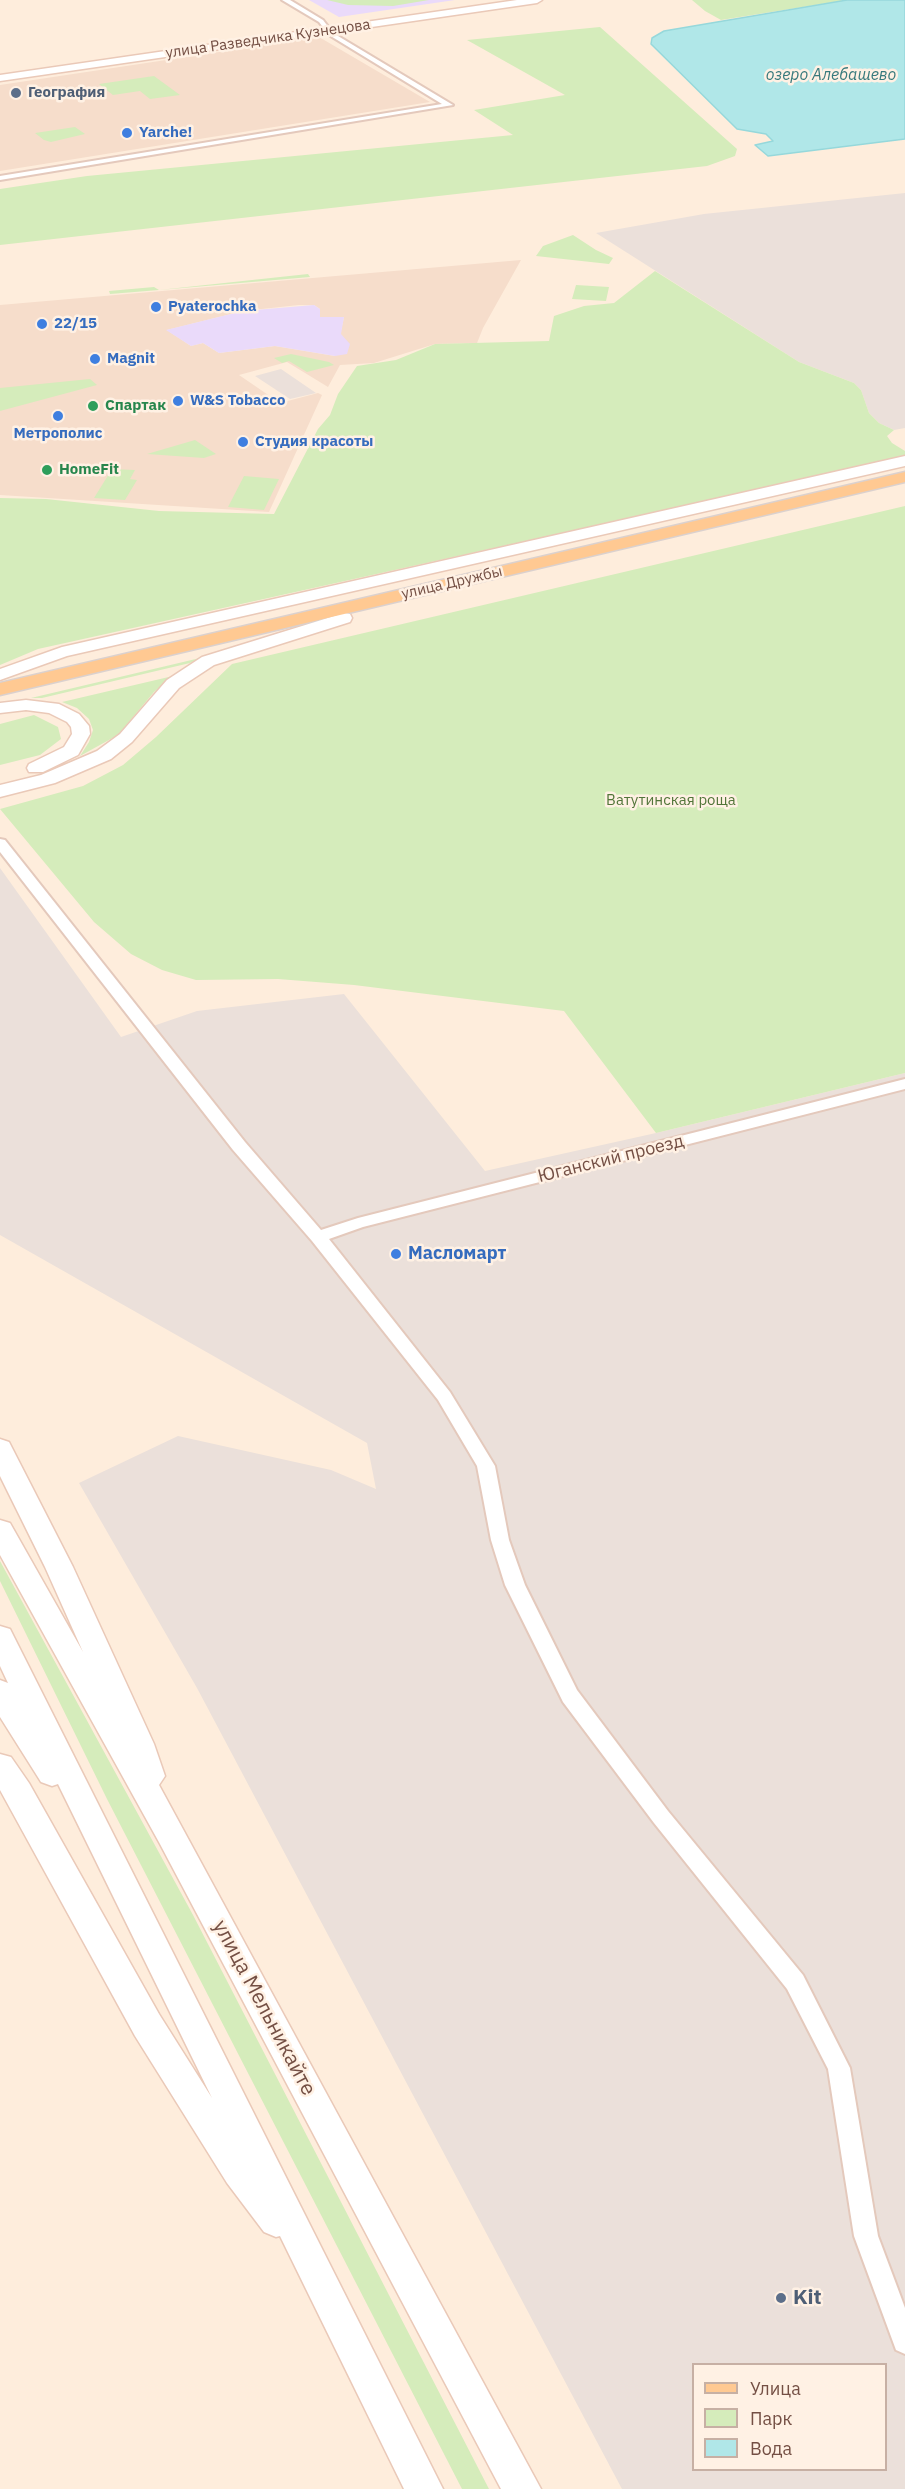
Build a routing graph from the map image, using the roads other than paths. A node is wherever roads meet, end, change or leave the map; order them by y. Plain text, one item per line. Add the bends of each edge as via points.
1 (285, 0) edge
2 (495, 0) edge
3 (537, 0) edge
4 (327, 27) junction
5 (0, 73) edge
6 (0, 78) edge
7 (0, 178) edge
8 (905, 461) edge
9 (905, 477) edge
10 (905, 488) edge
11 (344, 618) junction
12 (0, 675) edge
13 (6, 688) edge
14 (0, 698) edge
15 (0, 708) edge
16 (0, 777) edge
17 (0, 791) edge
18 (0, 843) edge
19 (905, 1084) edge
20 (318, 1237) junction
21 (0, 1449) edge
22 (0, 1530) edge
23 (0, 1637) edge
24 (0, 1692) edge
25 (0, 1766) edge
26 (171, 1835) junction
27 (111, 1864) junction
28 (315, 2273) junction
29 (905, 2341) edge
30 (424, 2489) edge
31 (522, 2489) edge

1 - 4 street
2 - 4 main road, улица Разведчика Кузнецова
3 - 4 main road, улица Разведчика Кузнецова
4 - 5 main road, улица Разведчика Кузнецова
4 - 6 main road, улица Разведчика Кузнецова
4 - 7 street via 331,34 449,105
8 - 12 main road via 62,652
9 - 13 main road, улица Дружбы
10 - 11 main road, улица Дружбы
11 - 14 main road, улица Дружбы
11 - 17 main road via 208,661 173,684 126,738 104,755 48,779
15 - 16 main road via 53,708 73,718 81,734 71,751 60,758
18 - 20 street via 239,1146
19 - 20 street, Юганский проезд via 358,1223
20 - 29 street via 444,1396 486,1466 500,1540 515,1585 570,1696 661,1817 795,1982 839,2068 866,2236
21 - 26 main road via 59,1567 139,1744
22 - 26 main road, улица Мельникайте
23 - 27 main road
24 - 27 main road
25 - 28 main road via 147,2025 239,2171
26 - 31 main road, улица Мельникайте
27 - 28 main road
28 - 30 main road

